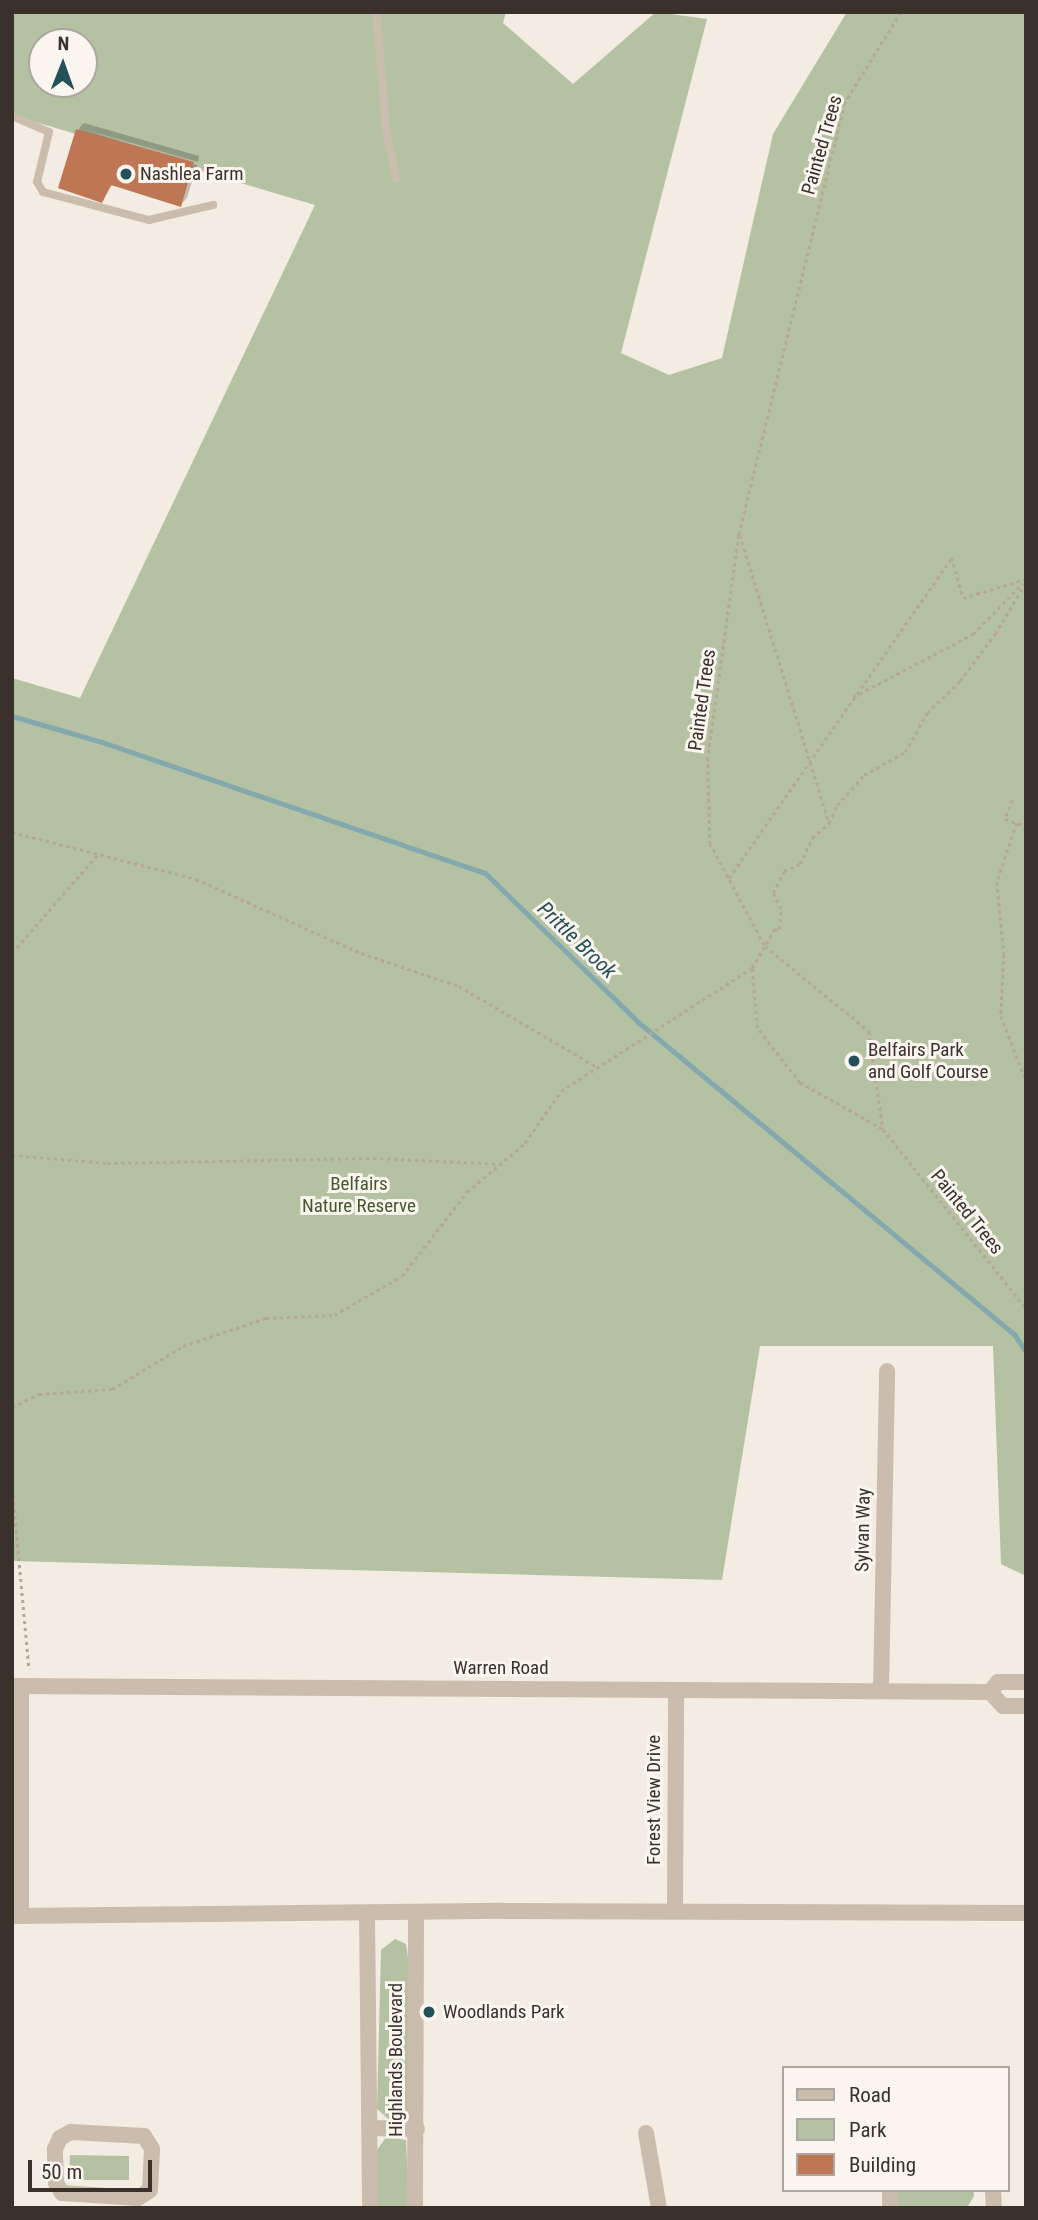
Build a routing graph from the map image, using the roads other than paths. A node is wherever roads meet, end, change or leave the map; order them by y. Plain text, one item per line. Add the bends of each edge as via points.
1 (376, 12) edge
2 (12, 116) edge
3 (396, 179) dead end
4 (213, 205) dead end
5 (887, 1371) dead end
6 (1026, 1682) edge
7 (21, 1686) edge
8 (676, 1690) junction
9 (881, 1691) junction
10 (990, 1692) junction
11 (1026, 1706) edge
12 (675, 1910) junction
13 (416, 1912) junction
14 (367, 1913) junction
15 (1026, 1913) edge
16 (17, 1916) edge
17 (370, 2128) junction
18 (417, 2129) junction
19 (646, 2133) dead end
20 (103, 2203) edge
21 (370, 2208) edge
22 (415, 2208) edge
23 (659, 2208) edge

1 - 3 lane via 386,127
2 - 4 lane via 49,132 37,182 43,192 149,220
5 - 9 street, Sylvan Way
6 - 10 street, Warren Road via 998,1682
7 - 8 street, Warren Road
7 - 16 street
8 - 9 street, Warren Road
8 - 12 street, Forest View Drive
9 - 10 street, Warren Road
10 - 11 street, Warren Road via 1003,1706
12 - 13 street
12 - 15 street
13 - 14 street
13 - 18 street, Highlands Boulevard
14 - 16 street
14 - 17 street, Highlands Boulevard
17 - 18 street
17 - 21 street, Highlands Boulevard
18 - 22 street, Highlands Boulevard
19 - 23 street
20 - 20 street via 66,2196 60,2190 57,2143 71,2132 144,2136 152,2149 150,2190 138,2198

